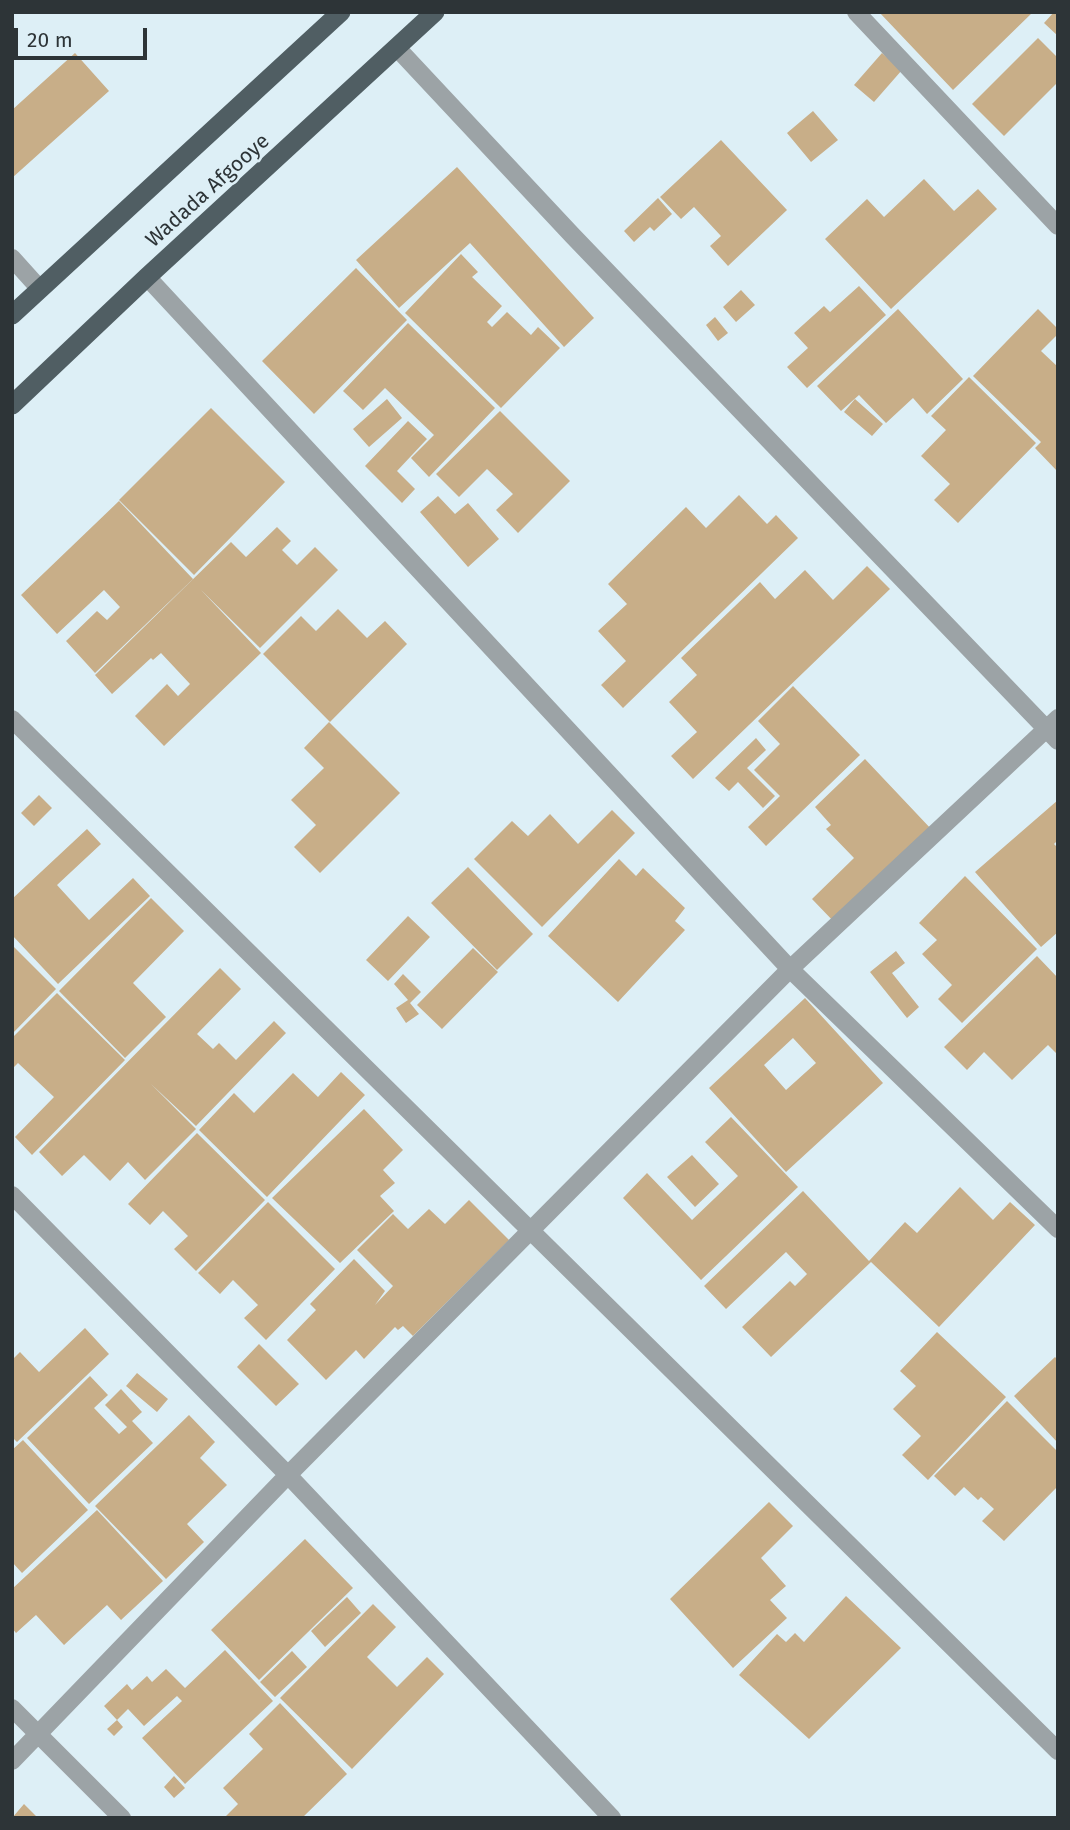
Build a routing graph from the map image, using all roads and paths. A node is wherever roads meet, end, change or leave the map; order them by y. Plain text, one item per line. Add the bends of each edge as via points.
1 (341, 12) edge
2 (435, 12) edge
3 (856, 12) edge
4 (398, 49) junction
5 (1058, 226) edge
6 (12, 258) edge
7 (147, 277) junction
8 (38, 288) junction
9 (12, 315) edge
10 (12, 405) edge
11 (12, 719) edge
12 (1054, 729) edge
13 (790, 969) junction
14 (12, 1195) edge
15 (1058, 1229) edge
16 (532, 1231) junction
17 (288, 1475) junction
18 (12, 1708) edge
19 (39, 1735) junction
20 (1058, 1751) edge
21 (12, 1761) edge
22 (122, 1818) edge
23 (612, 1818) edge

1 - 8 highway, Wadada Afgooye
2 - 4 highway, Wadada Afgooye
3 - 5 street
4 - 7 highway, Wadada Afgooye
4 - 12 street via 572,235
6 - 8 street
7 - 10 highway, Wadada Afgooye
7 - 13 street
8 - 9 highway, Wadada Afgooye
11 - 16 street
12 - 13 street
13 - 15 street
13 - 16 street
14 - 17 street
16 - 17 street
16 - 20 street
17 - 19 street
17 - 23 street
18 - 19 street
19 - 21 street
19 - 22 street

